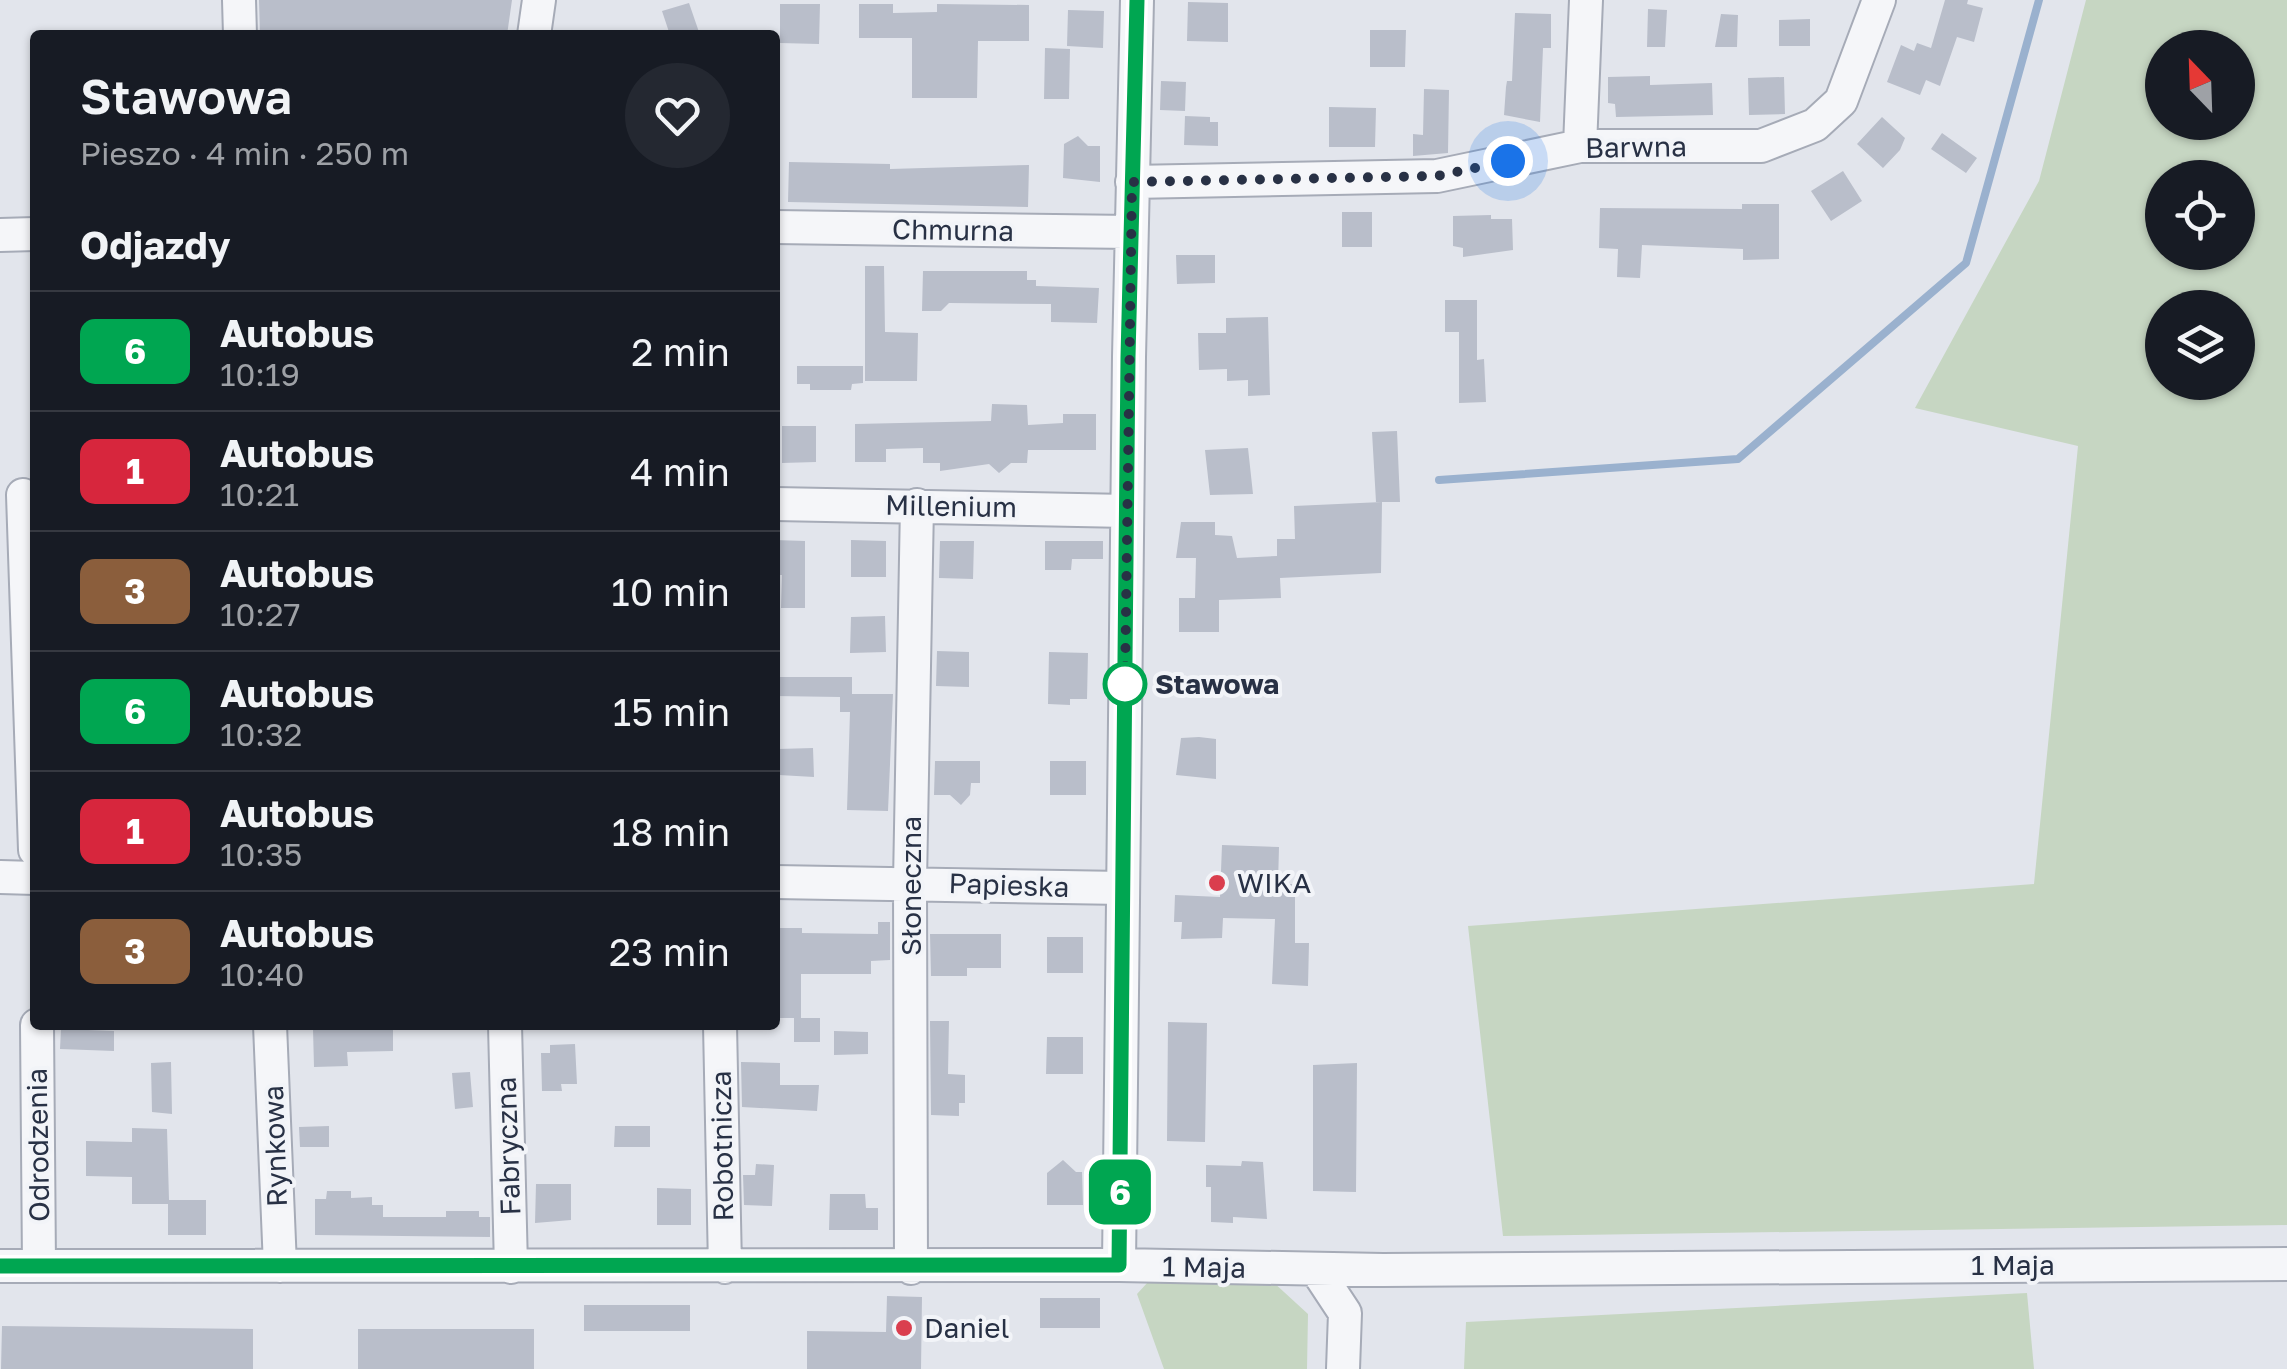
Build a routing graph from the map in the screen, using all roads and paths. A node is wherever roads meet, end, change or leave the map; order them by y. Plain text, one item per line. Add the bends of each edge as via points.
1 (239, 0) edge
2 (538, 0) edge
3 (1136, 0) edge
4 (1586, 0) edge
5 (1878, 0) edge
6 (240, 30) edge
7 (535, 30) edge
8 (1580, 146) junction
9 (1132, 182) junction
10 (780, 227) edge
11 (1131, 232) junction
12 (30, 234) edge
13 (0, 235) edge
14 (19, 495) edge
15 (780, 504) edge
16 (917, 505) junction
17 (1127, 512) junction
18 (30, 739) edge
19 (0, 877) edge
20 (30, 878) edge
21 (780, 882) edge
22 (910, 882) junction
23 (1123, 888) junction
24 (37, 1030) edge
25 (270, 1030) edge
26 (505, 1030) edge
27 (720, 1030) edge
28 (2287, 1264) edge
29 (1119, 1265) junction
30 (0, 1266) edge
31 (40, 1266) junction
32 (280, 1266) junction
33 (512, 1267) junction
34 (725, 1267) junction
35 (912, 1268) junction
36 (1316, 1270) junction
37 (1343, 1369) edge

1 - 6 street
2 - 7 street
3 - 9 street
4 - 8 street
5 - 8 street, Barwna via 1841,101 1815,125 1760,146
8 - 9 street, Barwna via 1437,176
9 - 11 street
10 - 11 street, Chmurna
11 - 17 street
12 - 13 street
14 - 18 street
15 - 16 street, Millenium
16 - 17 street, Millenium
16 - 22 street, Słoneczna
17 - 23 street
19 - 20 street
21 - 22 street, Papieska
22 - 23 street, Papieska
22 - 35 street, Słoneczna
23 - 29 street
24 - 31 street, Odrodzenia
25 - 32 street, Rynkowa
26 - 33 street, Fabryczna
27 - 34 street, Robotnicza
28 - 36 street, 1 Maja
29 - 35 street, 1 Maja
29 - 36 street, 1 Maja
30 - 31 street, 1 Maja
31 - 32 street, 1 Maja
32 - 33 street, 1 Maja
33 - 34 street, 1 Maja
34 - 35 street, 1 Maja
36 - 37 street via 1345,1313

